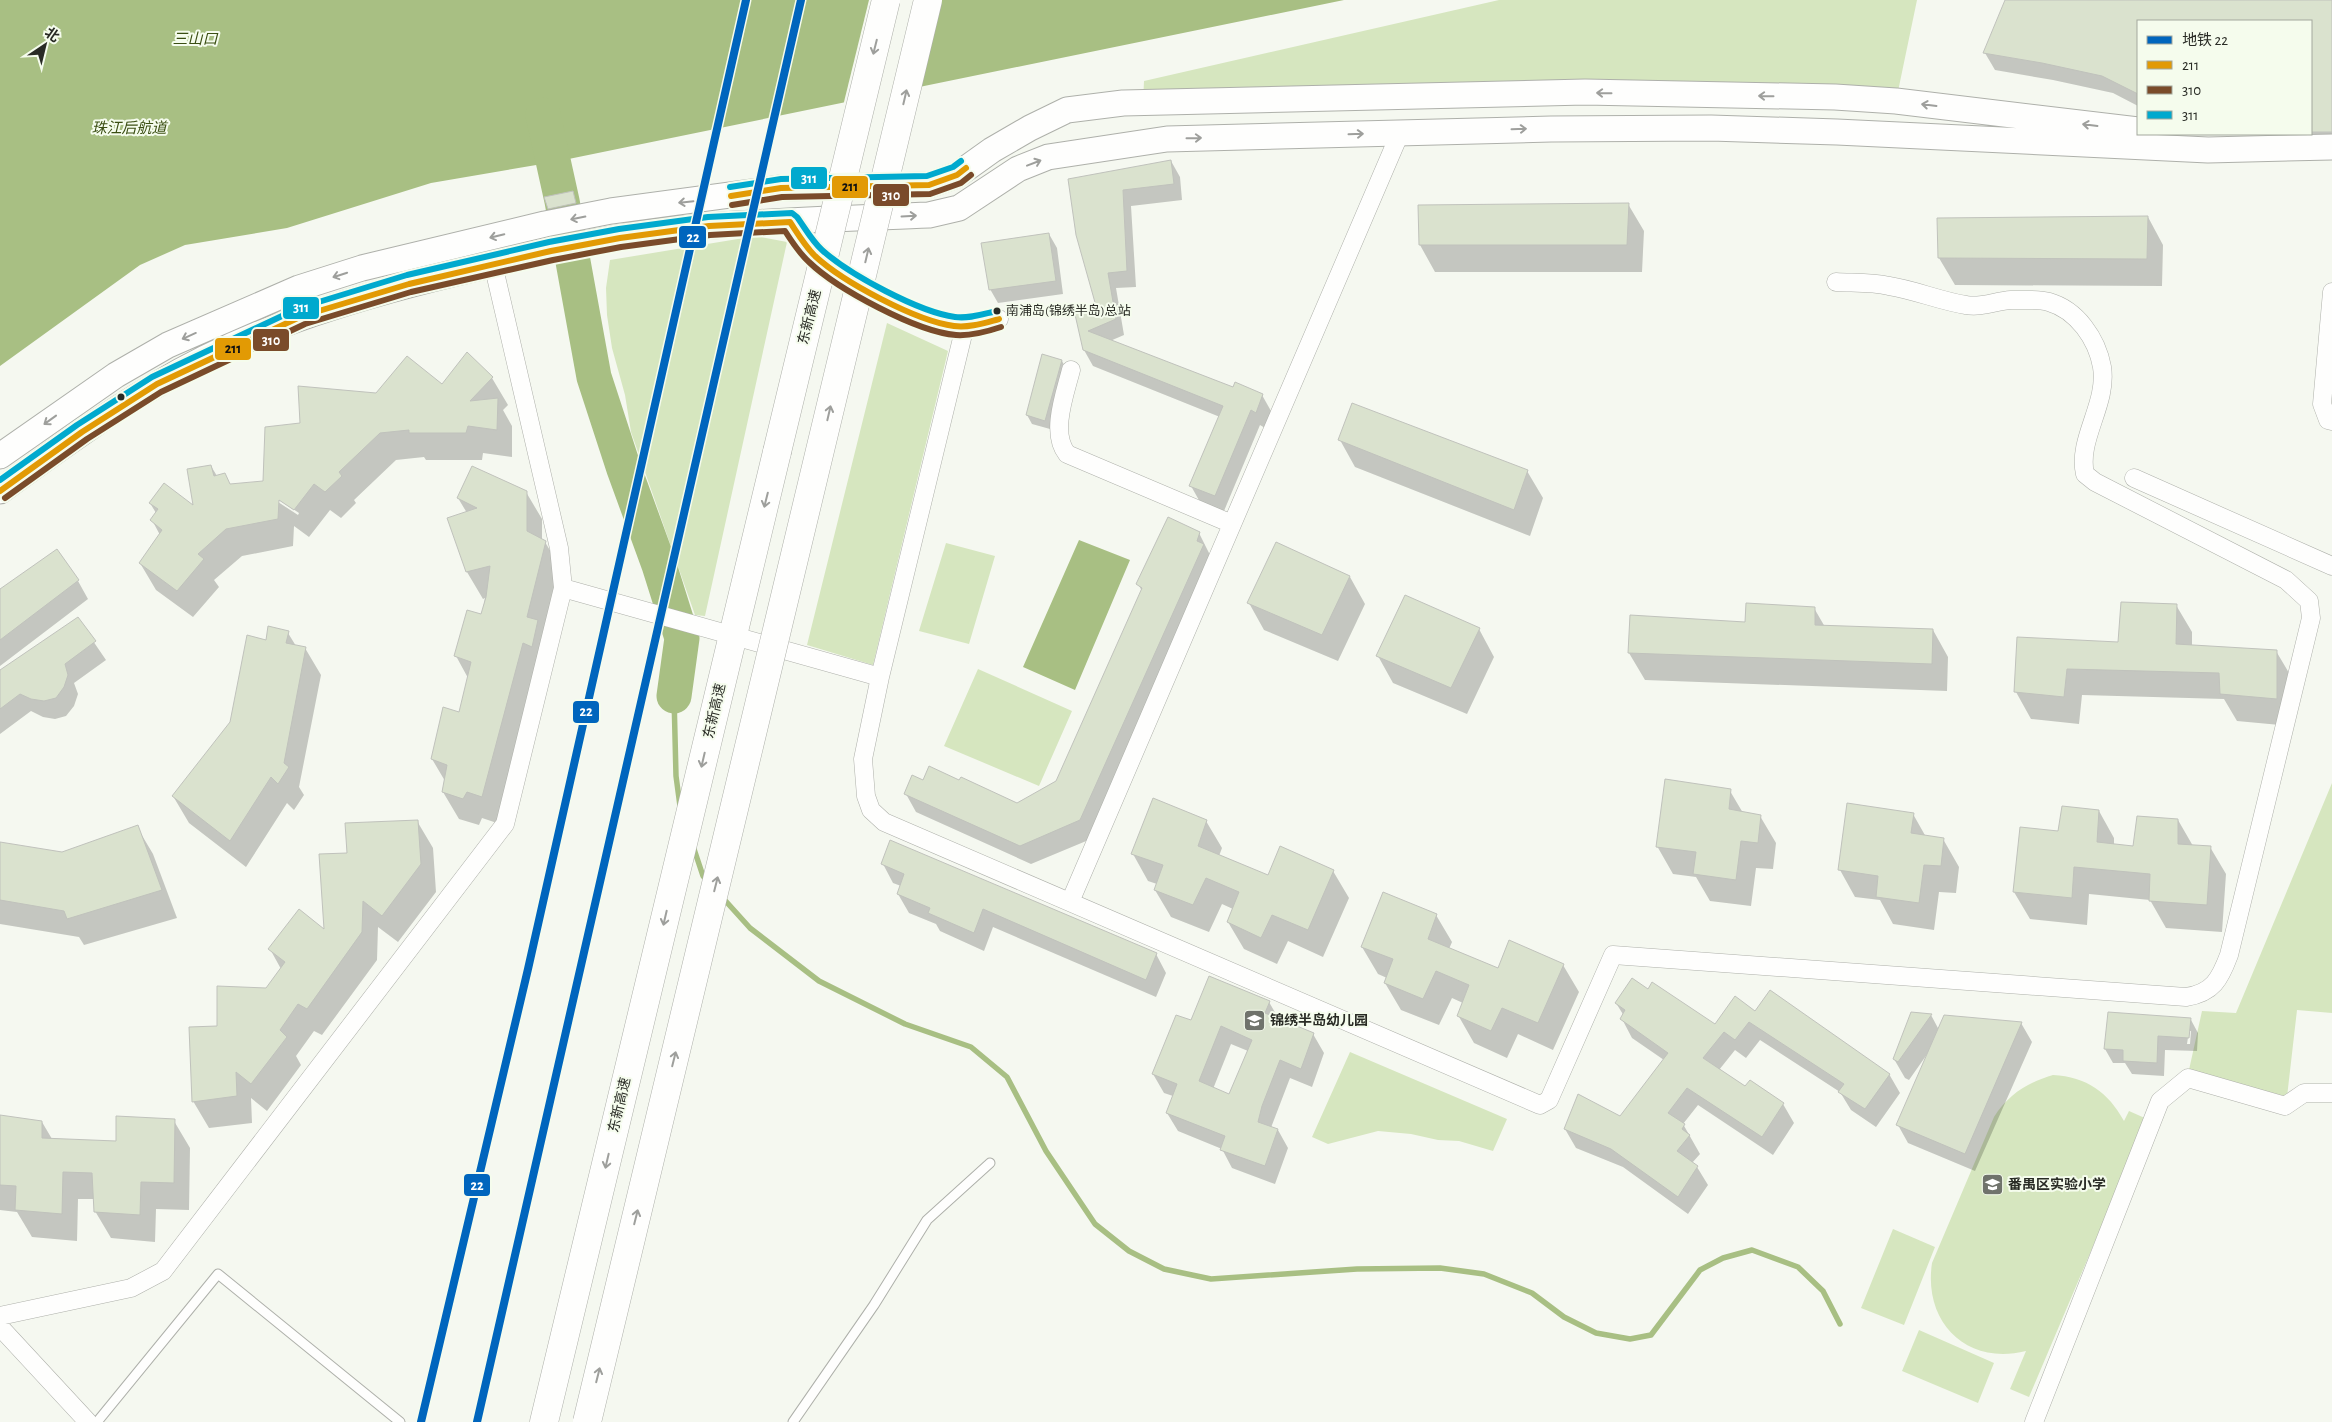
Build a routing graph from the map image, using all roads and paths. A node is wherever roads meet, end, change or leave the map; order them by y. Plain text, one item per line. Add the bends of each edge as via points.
1 (886, 0) edge
2 (928, 0) edge
3 (2137, 130) edge
4 (1400, 133) junction
5 (2173, 135) edge
6 (2332, 147) edge
7 (2235, 150) junction
8 (790, 222) junction
9 (493, 264) junction
10 (1836, 282) dead end
11 (2332, 292) edge
12 (999, 319) dead end
13 (965, 326) junction
14 (1070, 370) dead end
15 (2332, 421) edge
16 (0, 456) edge
17 (2134, 478) dead end
18 (0, 491) edge
19 (1232, 524) junction
20 (2332, 566) edge
21 (563, 588) junction
22 (880, 676) junction
23 (1070, 902) junction
24 (2332, 1093) edge
25 (990, 1163) dead end
26 (0, 1316) edge
27 (0, 1327) edge
28 (88, 1422) edge
29 (97, 1422) edge
30 (400, 1422) edge
31 (544, 1422) edge
32 (587, 1422) edge
33 (793, 1422) edge
34 (2034, 1422) edge

1 -> 31 highway, 东新高速, bridge
32 -> 2 highway, bridge
3 -> 16 street via 1896,101 1584,92 1123,103 1067,110 1007,141 957,174 930,185 781,188 611,211 362,268 300,288 168,345 116,375
4 -> 7 street via 1711,128
8 -> 4 street via 929,215 959,208 1018,169 1048,157 1167,139
4 - 19 street
5 - 7 street via 2206,139
6 - 7 street
8 - 9 street via 709,226 620,238
8 - 13 street via 816,257 838,273 918,316
9 - 18 street via 409,284 302,316 215,355 157,384 82,432
9 - 21 street via 559,548
10 - 23 street via 1890,286 1945,302 1973,306 2036,300 2049,302 2077,318 2094,342 2102,368 2097,414 2083,455 2085,474 2286,580 2309,600 2312,618 2229,955 2222,974 2209,989 2200,995 2186,997 1612,955 1549,1100 1540,1105
11 - 15 street via 2322,404 2328,420
12 - 13 street
13 - 22 street
14 - 19 street via 1060,416 1061,447 1067,454
17 - 20 street
19 - 23 street
21 - 22 street
21 - 26 street via 506,824 184,1244 163,1271 131,1288
22 - 23 street via 863,759 863,779 871,810 884,822
24 - 34 street via 2304,1093 2285,1106 2188,1078 2160,1101
25 - 33 lane via 927,1220 874,1305
27 - 28 street
29 - 30 lane via 218,1274

